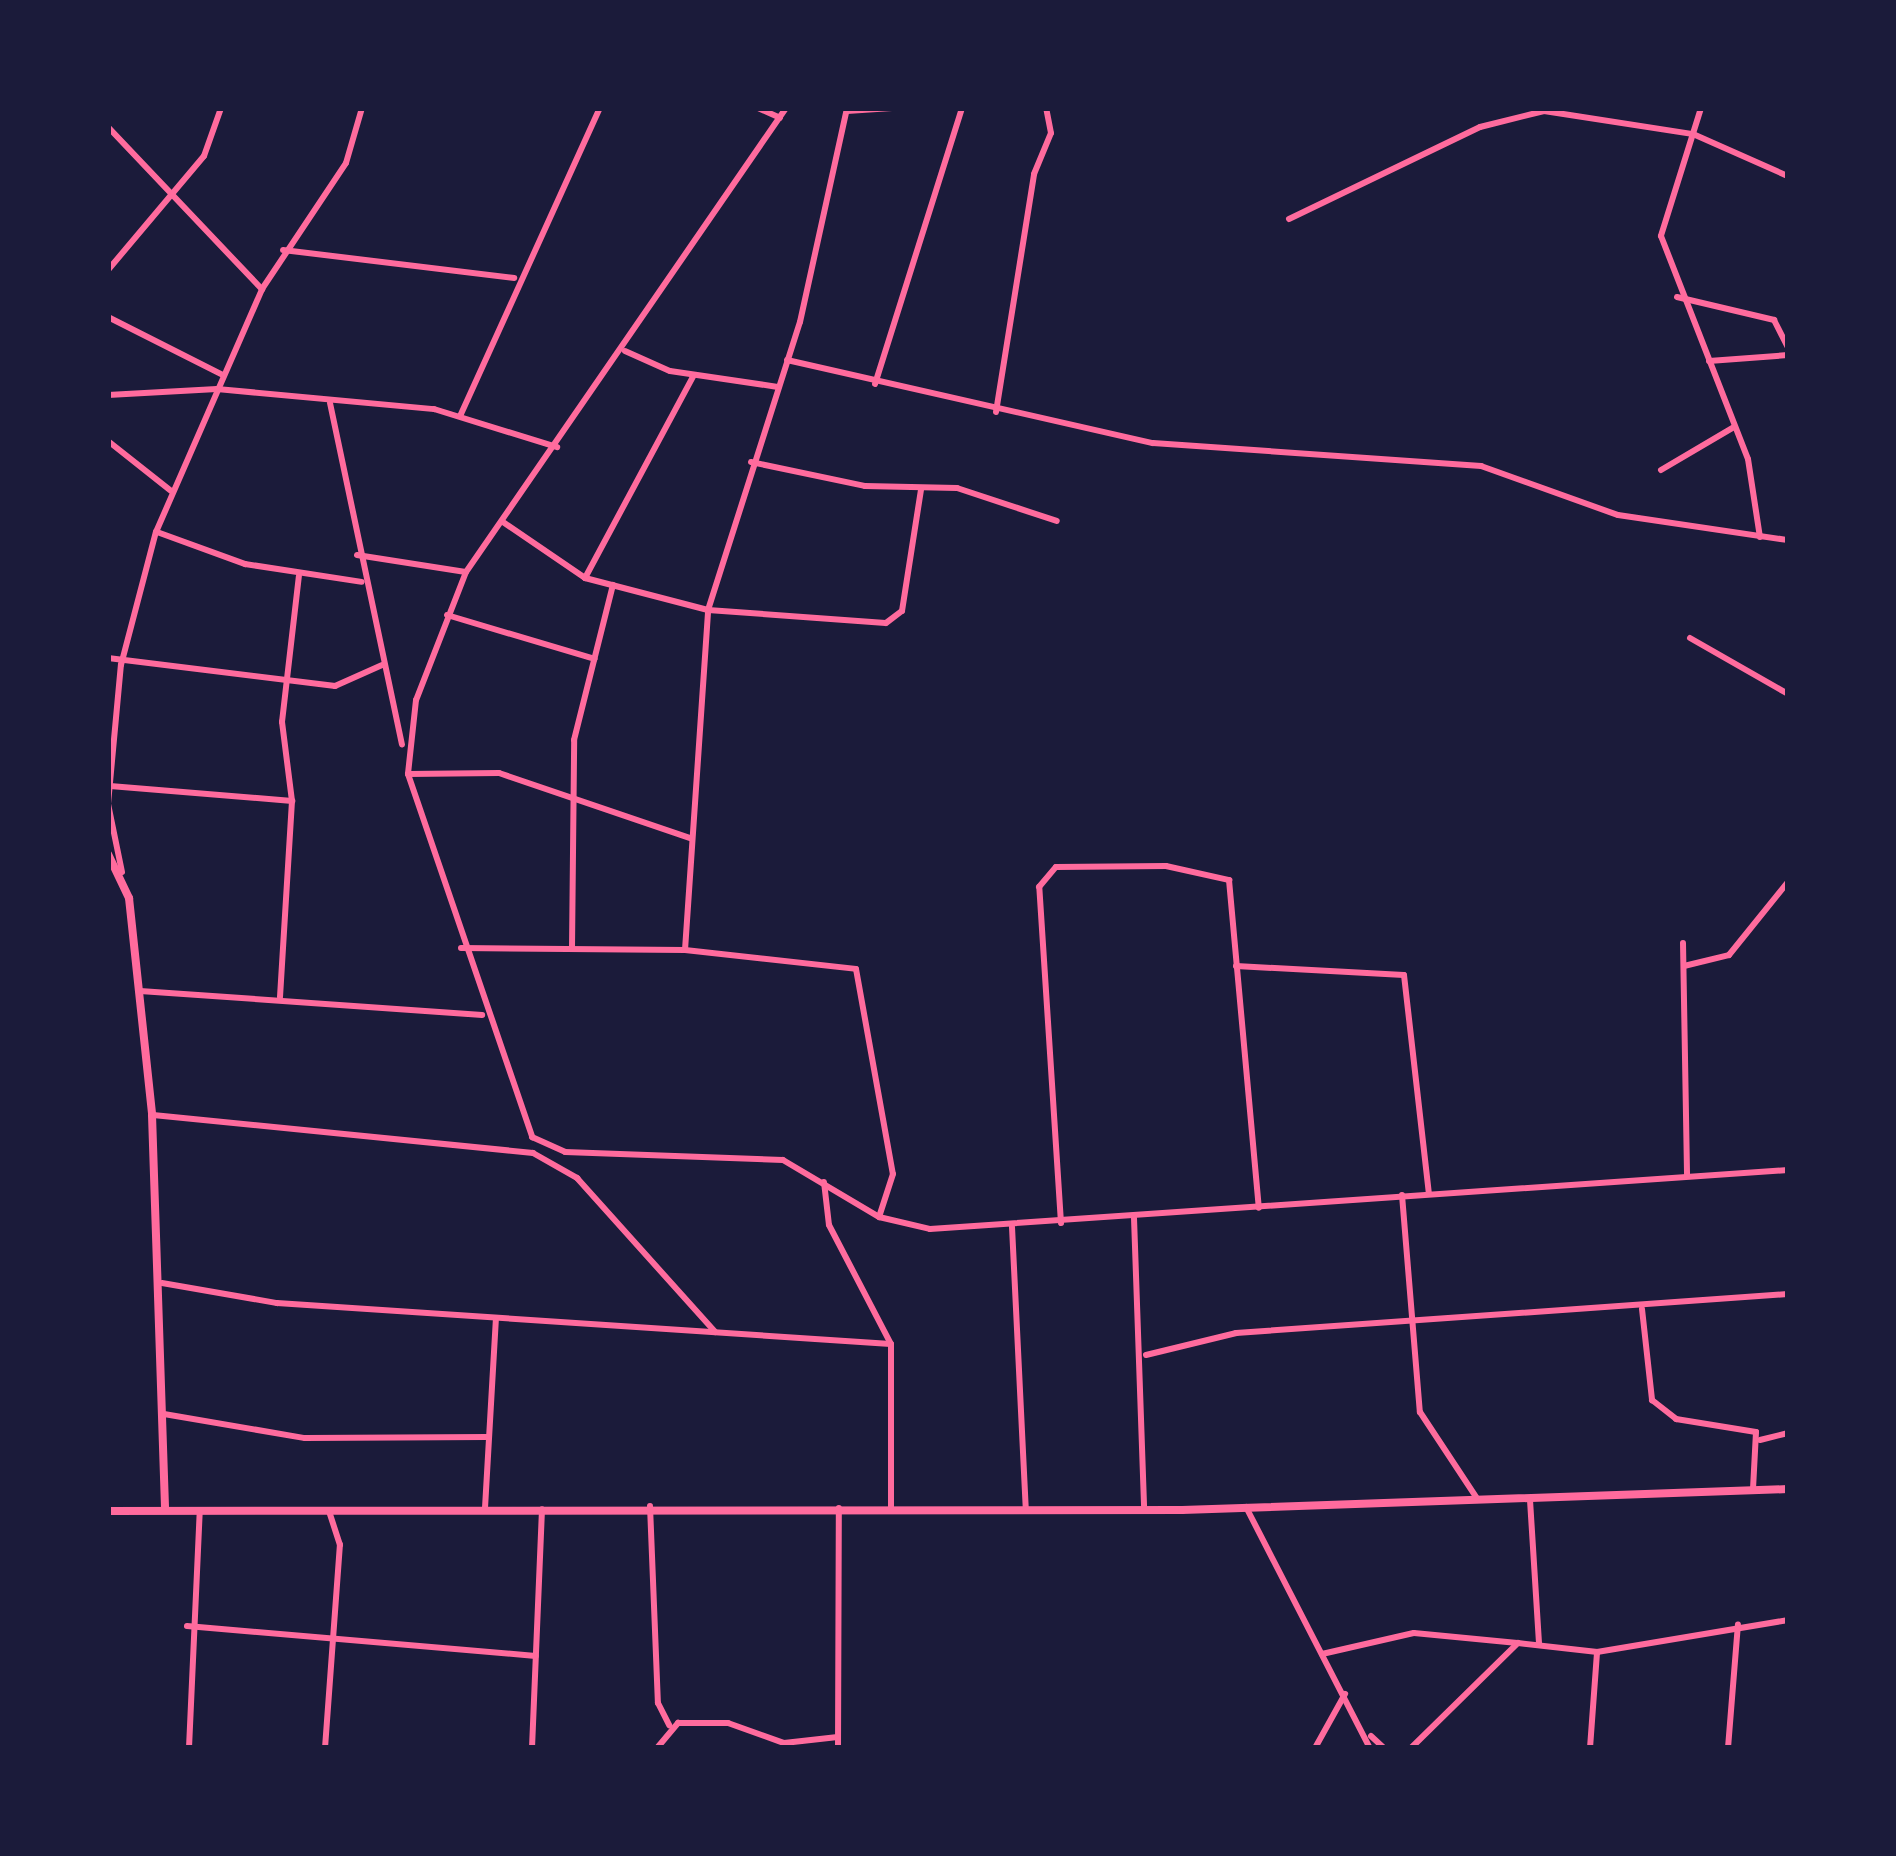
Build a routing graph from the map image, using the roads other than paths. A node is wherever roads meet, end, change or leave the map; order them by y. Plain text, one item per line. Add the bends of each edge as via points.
1 (221, 108) edge
2 (362, 108) edge
3 (600, 108) edge
4 (758, 108) edge
5 (786, 108) edge
6 (892, 108) edge
7 (962, 108) edge
8 (1046, 108) edge
9 (1701, 108) edge
10 (1546, 109) edge
11 (847, 110) edge
12 (781, 118) junction
13 (108, 127) edge
14 (1693, 134) junction
15 (1788, 176) edge
16 (171, 197) junction
17 (1289, 219) dead end
18 (283, 250) junction
19 (108, 270) edge
20 (514, 278) junction
21 (262, 289) junction
22 (1677, 297) junction
23 (108, 316) edge
24 (625, 351) junction
25 (1788, 352) edge
26 (788, 360) junction
27 (1707, 361) junction
28 (223, 375) junction
29 (694, 375) junction
30 (875, 384) junction
31 (778, 387) junction
32 (217, 389) junction
33 (108, 394) edge
34 (330, 403) junction
35 (996, 412) junction
36 (460, 414) junction
37 (1734, 427) junction
38 (108, 441) edge
39 (557, 446) junction
40 (750, 462) junction
41 (1661, 470) dead end
42 (921, 489) junction
43 (170, 491) junction
44 (1057, 521) dead end
45 (503, 522) junction
46 (156, 532) junction
47 (1760, 537) junction
48 (1788, 540) edge
49 (357, 555) junction
50 (466, 572) junction
51 (298, 576) junction
52 (585, 578) junction
53 (362, 582) junction
54 (613, 585) junction
55 (708, 610) junction
56 (447, 615) junction
57 (1690, 638) dead end
58 (108, 658) edge
59 (595, 659) junction
60 (382, 664) junction
61 (121, 665) junction
62 (294, 681) junction
63 (1788, 694) edge
64 (118, 698) junction
65 (108, 704) edge
66 (404, 752) junction
67 (1788, 768) edge
68 (408, 774) junction
69 (110, 786) edge
70 (292, 801) junction
71 (575, 803) junction
72 (690, 838) junction
73 (108, 854) edge
74 (122, 872) junction
75 (1787, 883) edge
76 (1788, 903) edge
77 (1683, 943) dead end
78 (461, 948) junction
79 (572, 949) junction
80 (685, 950) junction
81 (1236, 966) junction
82 (1683, 966) junction
83 (140, 991) junction
84 (280, 998) junction
85 (482, 1015) junction
86 (152, 1115) junction
87 (1788, 1169) edge
88 (1688, 1176) junction
89 (824, 1182) junction
90 (1429, 1193) junction
91 (1402, 1196) junction
92 (1259, 1208) junction
93 (879, 1217) junction
94 (1134, 1218) junction
95 (1060, 1225) junction
96 (1012, 1227) junction
97 (162, 1283) junction
98 (1788, 1294) edge
99 (1642, 1309) junction
100 (496, 1319) junction
101 (1409, 1323) junction
102 (718, 1334) junction
103 (891, 1344) junction
104 (1146, 1355) junction
105 (164, 1414) junction
106 (1788, 1433) edge
107 (487, 1437) junction
108 (1760, 1440) junction
109 (1788, 1489) edge
110 (1753, 1490) junction
111 (1478, 1500) junction
112 (1531, 1500) junction
113 (650, 1506) junction
114 (328, 1507) junction
115 (1246, 1507) junction
116 (485, 1508) junction
117 (839, 1508) junction
118 (542, 1509) junction
119 (891, 1509) junction
120 (1027, 1509) junction
121 (165, 1510) junction
122 (200, 1510) junction
123 (1144, 1510) junction
124 (108, 1511) edge
125 (1788, 1620) edge
126 (1738, 1624) junction
127 (187, 1626) junction
128 (328, 1630) junction
129 (1518, 1643) junction
130 (1539, 1644) junction
131 (1597, 1652) junction
132 (1322, 1654) junction
133 (536, 1656) junction
134 (1345, 1694) junction
135 (669, 1726) junction
136 (1371, 1736) junction
137 (838, 1738) junction
138 (188, 1748) edge
139 (325, 1748) edge
140 (532, 1748) edge
141 (657, 1748) edge
142 (838, 1748) edge
143 (1315, 1748) edge
144 (1370, 1748) edge
145 (1384, 1748) edge
146 (1411, 1748) edge
147 (1590, 1748) edge
148 (1726, 1748) edge

1 - 16 street via 204,155
2 - 18 street via 346,163
3 - 20 street
4 - 12 street
5 - 12 street
6 - 11 street
7 - 30 street
8 - 35 street via 1052,133 1034,174
9 - 14 street
10 - 14 street
10 - 17 street via 1480,127
11 - 26 street
12 - 24 street
13 - 16 street
14 - 15 street
14 - 22 street via 1661,209
16 - 19 street
16 - 21 street
18 - 20 street
18 - 21 street
20 - 36 street
21 - 28 street
22 - 25 street via 1774,320
22 - 27 street
23 - 28 street
24 - 29 street
24 - 39 street
25 - 27 street
26 - 30 street
26 - 31 street
27 - 37 street
28 - 32 street
29 - 31 street
29 - 52 street
30 - 35 street
31 - 40 street
32 - 33 street
32 - 34 street
32 - 43 street
34 - 36 street
34 - 49 street
35 - 47 street via 1262,457 1481,466 1618,515
36 - 39 street
37 - 41 street
37 - 47 street
38 - 43 street
39 - 45 street
40 - 42 street
40 - 55 street
42 - 44 street via 957,488
42 - 55 street via 895,620
43 - 46 street
45 - 50 street
45 - 52 street
46 - 51 street
46 - 61 street
47 - 48 street
49 - 50 street
49 - 53 street
50 - 56 street
51 - 53 street
51 - 62 street
52 - 54 street
53 - 60 street
54 - 55 street
54 - 59 street
55 - 72 street
56 - 59 street
56 - 66 street
57 - 63 street
58 - 61 street
59 - 71 street via 574,740
60 - 62 street via 344,684
60 - 66 street
61 - 62 street
61 - 64 street
62 - 70 street via 282,722
64 - 65 street
64 - 69 street
66 - 68 street
67 - 75 street
68 - 71 street via 499,772
68 - 78 street
69 - 70 street
69 - 74 street
70 - 84 street
71 - 72 street
71 - 79 street
72 - 80 street
73 - 74 street
74 - 83 street
75 - 76 street
75 - 82 street via 1729,955
77 - 82 street
78 - 79 street
78 - 85 street
79 - 80 street
80 - 93 street via 856,969 893,1174
81 - 90 street via 1404,975
81 - 92 street
81 - 95 street via 1223,873 1090,864 1043,875
82 - 88 street
83 - 84 street
83 - 86 street
84 - 85 street
85 - 89 street via 524,1124 545,1149 783,1160
86 - 97 street
86 - 102 street via 533,1153 577,1178
87 - 88 street
88 - 90 street
89 - 93 street
89 - 103 street via 830,1225 886,1317
90 - 91 street
91 - 92 street
91 - 101 street
92 - 94 street
93 - 96 street
94 - 95 street
94 - 104 street
95 - 96 street
96 - 120 street
97 - 100 street
97 - 105 street
98 - 99 street
99 - 101 street
99 - 108 street via 1661,1413 1739,1424
100 - 102 street
100 - 107 street
101 - 104 street via 1236,1333
101 - 111 street via 1427,1431
102 - 103 street
103 - 119 street
104 - 123 street
105 - 107 street via 305,1438
105 - 121 street
106 - 108 street
107 - 116 street
108 - 110 street
109 - 110 street
110 - 112 street
111 - 112 street
111 - 115 street
112 - 130 street
113 - 117 street
113 - 118 street
113 - 135 street via 658,1703
114 - 116 street
114 - 122 street
114 - 128 street via 340,1544
115 - 123 street
115 - 132 street
116 - 118 street
117 - 119 street
117 - 137 street
118 - 133 street
119 - 120 street
120 - 123 street
121 - 122 street
121 - 124 street
122 - 127 street via 204,1579
125 - 126 street
126 - 131 street
126 - 148 street
127 - 128 street
127 - 138 street
128 - 133 street
128 - 139 street
129 - 130 street
129 - 132 street via 1414,1633
129 - 146 street
130 - 131 street
131 - 147 street
132 - 134 street
133 - 140 street
134 - 136 street
134 - 143 street
135 - 137 street via 728,1723 784,1743
135 - 141 street
136 - 144 street
136 - 145 street
137 - 142 street

